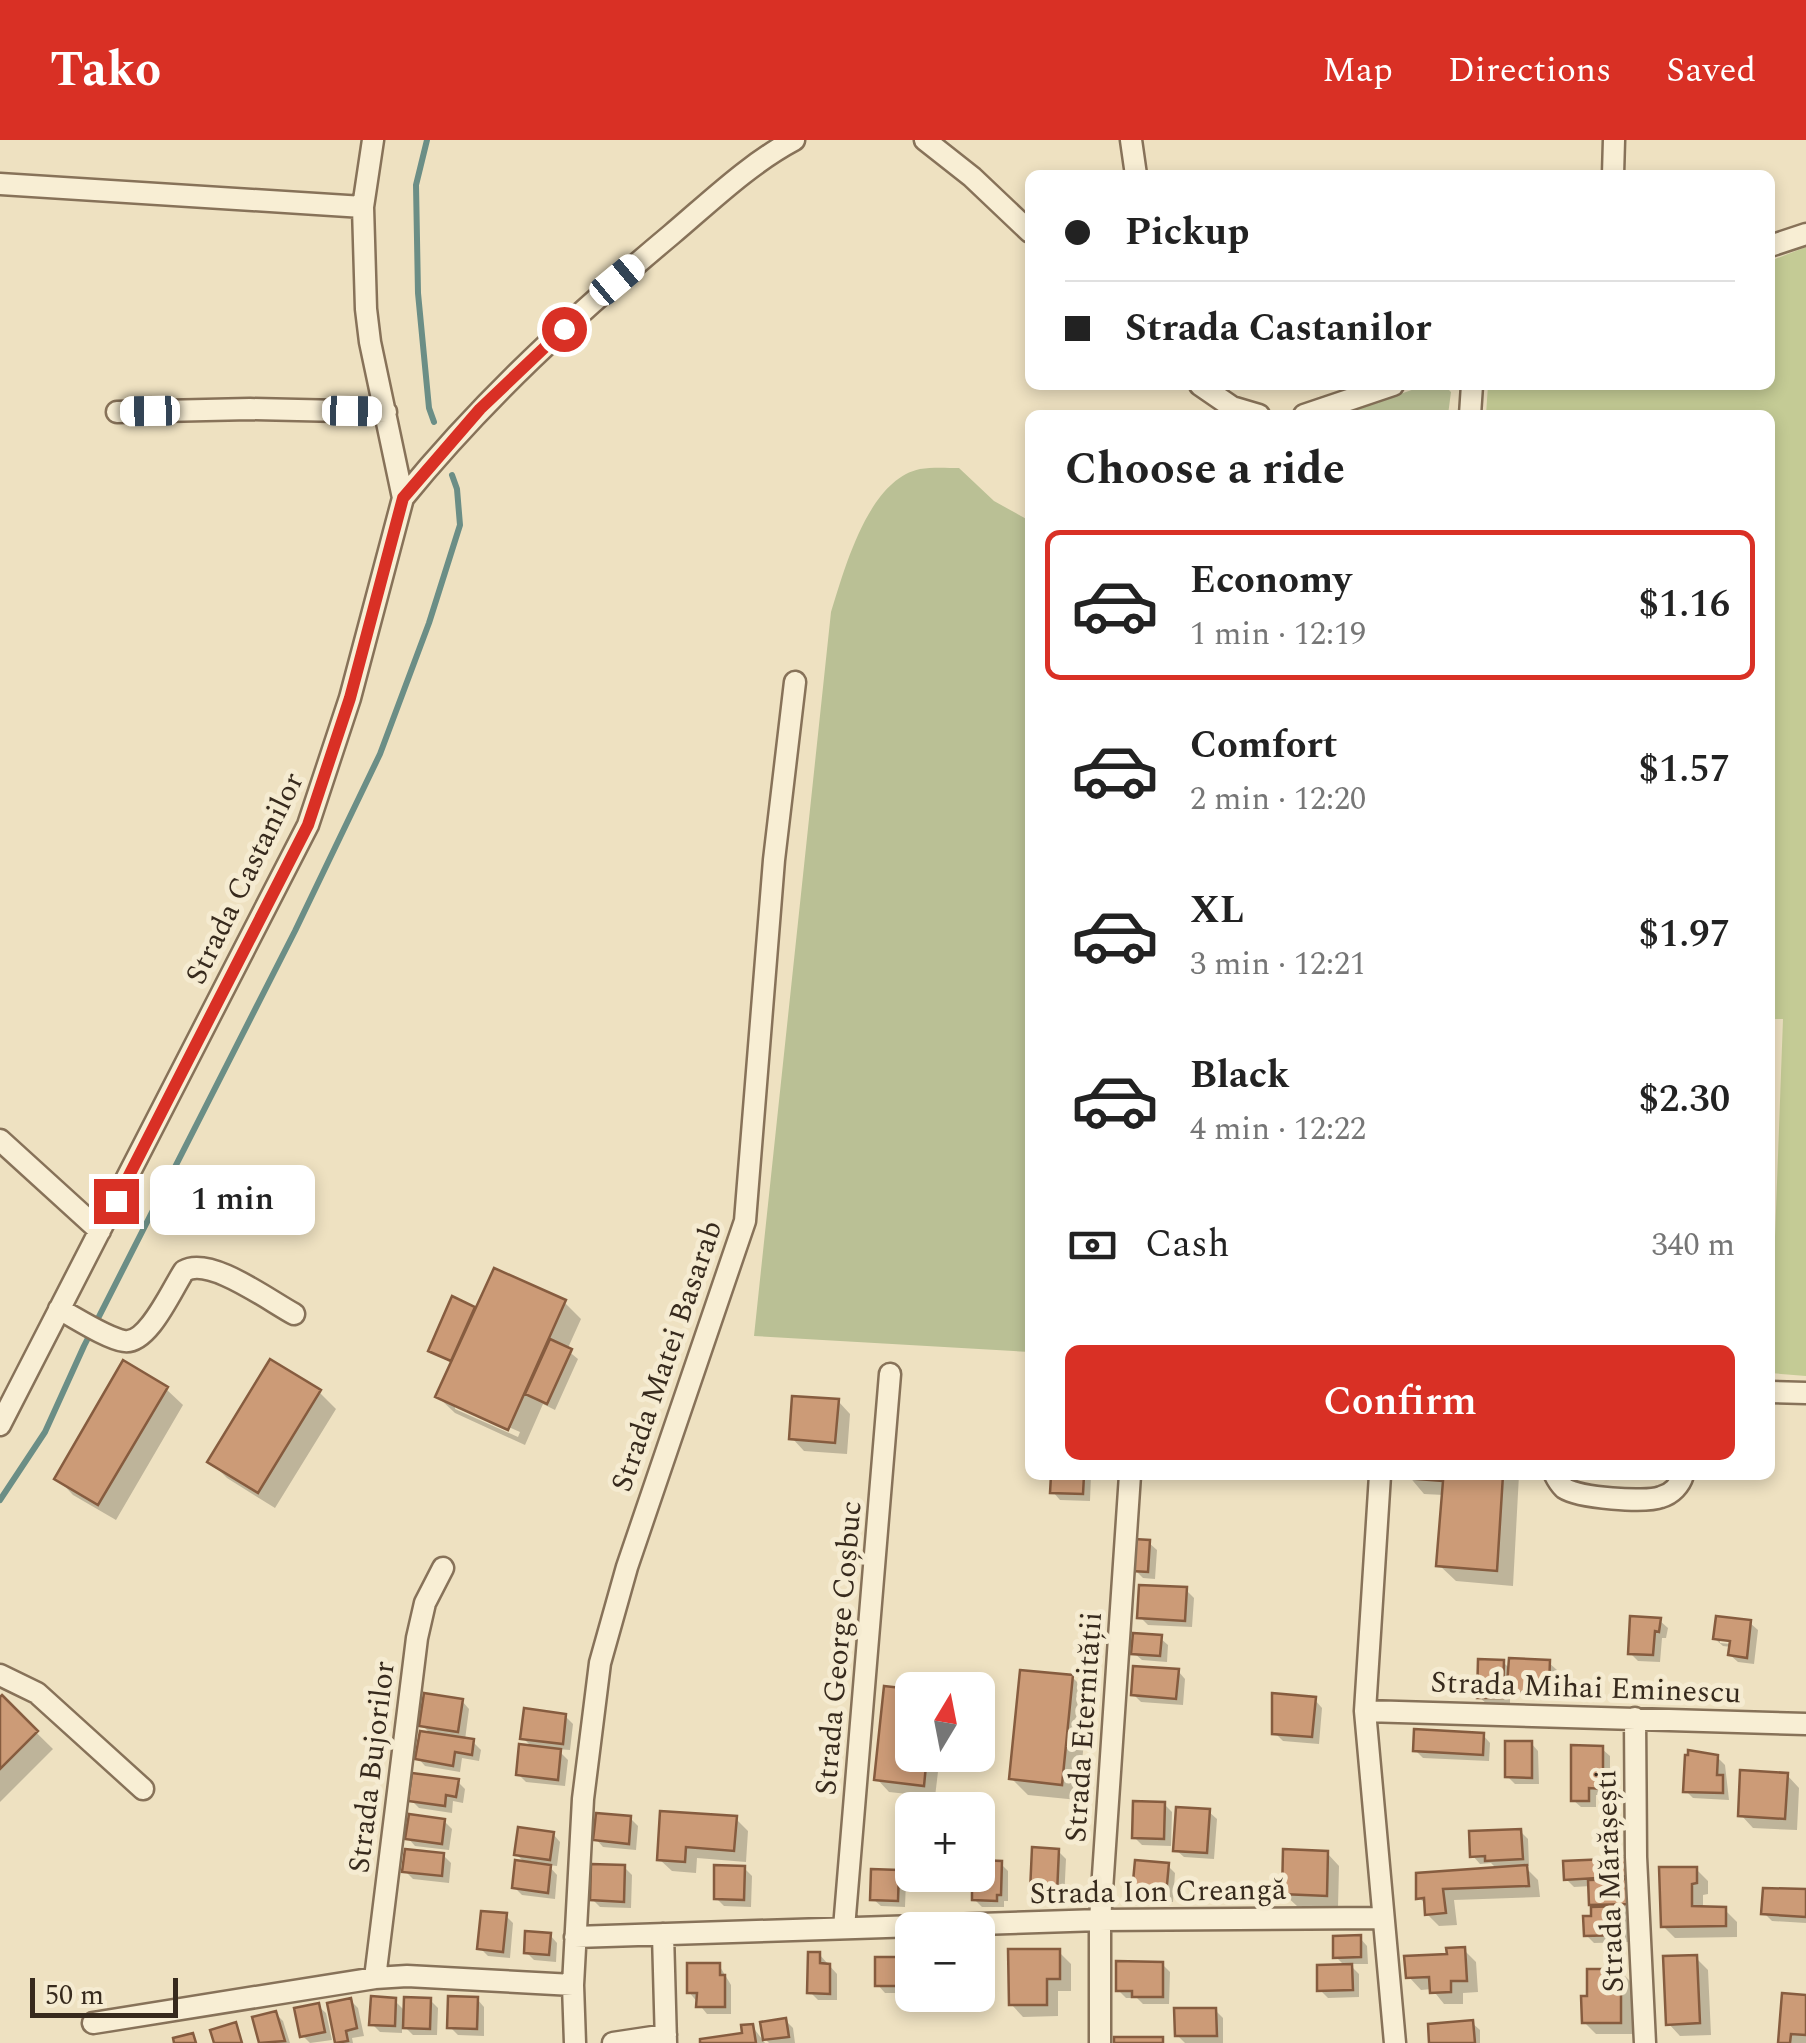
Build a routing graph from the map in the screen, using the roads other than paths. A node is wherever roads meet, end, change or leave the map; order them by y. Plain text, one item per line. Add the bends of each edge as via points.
1 (374, 140) edge
2 (794, 140) edge
3 (925, 140) edge
4 (1131, 140) edge
5 (1614, 140) edge
6 (1135, 170) edge
7 (1613, 170) edge
8 (0, 184) edge
9 (363, 207) junction
10 (1025, 227) edge
11 (1806, 234) edge
12 (1775, 244) edge
13 (1207, 390) edge
14 (1378, 390) edge
15 (1242, 410) edge
16 (1319, 410) edge
17 (117, 412) dead end
18 (386, 412) junction
19 (403, 498) junction
20 (796, 682) dead end
21 (0, 1140) edge
22 (100, 1232) junction
23 (59, 1309) junction
24 (294, 1314) dead end
25 (890, 1374) dead end
26 (1775, 1392) edge
27 (1806, 1393) edge
28 (0, 1425) edge
29 (1130, 1480) edge
30 (1380, 1480) edge
31 (1558, 1480) edge
32 (1682, 1480) edge
33 (443, 1568) dead end
34 (0, 1675) edge
35 (1365, 1711) junction
36 (1635, 1718) junction
37 (1806, 1724) edge
38 (143, 1789) dead end
39 (1383, 1918) junction
40 (1100, 1920) junction
41 (844, 1928) junction
42 (662, 1934) junction
43 (575, 1937) junction
44 (375, 1978) junction
45 (574, 1985) junction
46 (93, 2023) dead end
47 (666, 2039) edge
48 (575, 2043) edge
49 (613, 2043) edge
50 (1100, 2043) edge
51 (1395, 2043) edge
52 (1645, 2043) edge

1 - 9 street, Strada Castanilor
2 - 19 street via 748,170 591,302 480,409
3 - 10 street
4 - 6 street
5 - 7 street
8 - 9 street
9 - 18 street, Strada Castanilor via 366,309
11 - 12 street
13 - 15 street
14 - 16 street
17 - 18 street
18 - 19 street, Strada Castanilor
19 - 22 street, Strada Castanilor via 308,825
20 - 43 street, Strada Matei Basarab via 744,1221 608,1629 583,1799
21 - 22 street
22 - 23 street, Strada Castanilor
23 - 24 street via 122,1341 135,1340 193,1266 213,1268
23 - 28 street, Strada Castanilor
25 - 41 street, Strada George Coșbuc
26 - 27 street
29 - 40 street, Strada Eternității
30 - 35 street
31 - 32 street via 1585,1496 1658,1499
33 - 44 street, Strada Bujorilor via 417,1638
34 - 38 street via 37,1693
35 - 36 street, Strada Mihai Eminescu
35 - 39 street
36 - 37 street, Strada Mihai Eminescu
36 - 52 street, Strada Mărășești
39 - 40 street, Strada Ion Creangă
39 - 51 street
40 - 41 street, Strada Ion Creangă
40 - 50 street, Strada Eternității
41 - 42 street, Strada Ion Creangă
42 - 43 street, Strada Ion Creangă
42 - 47 street
43 - 45 street, Strada Matei Basarab
44 - 45 street
44 - 46 street
45 - 48 street, Strada Matei Basarab
47 - 49 street

